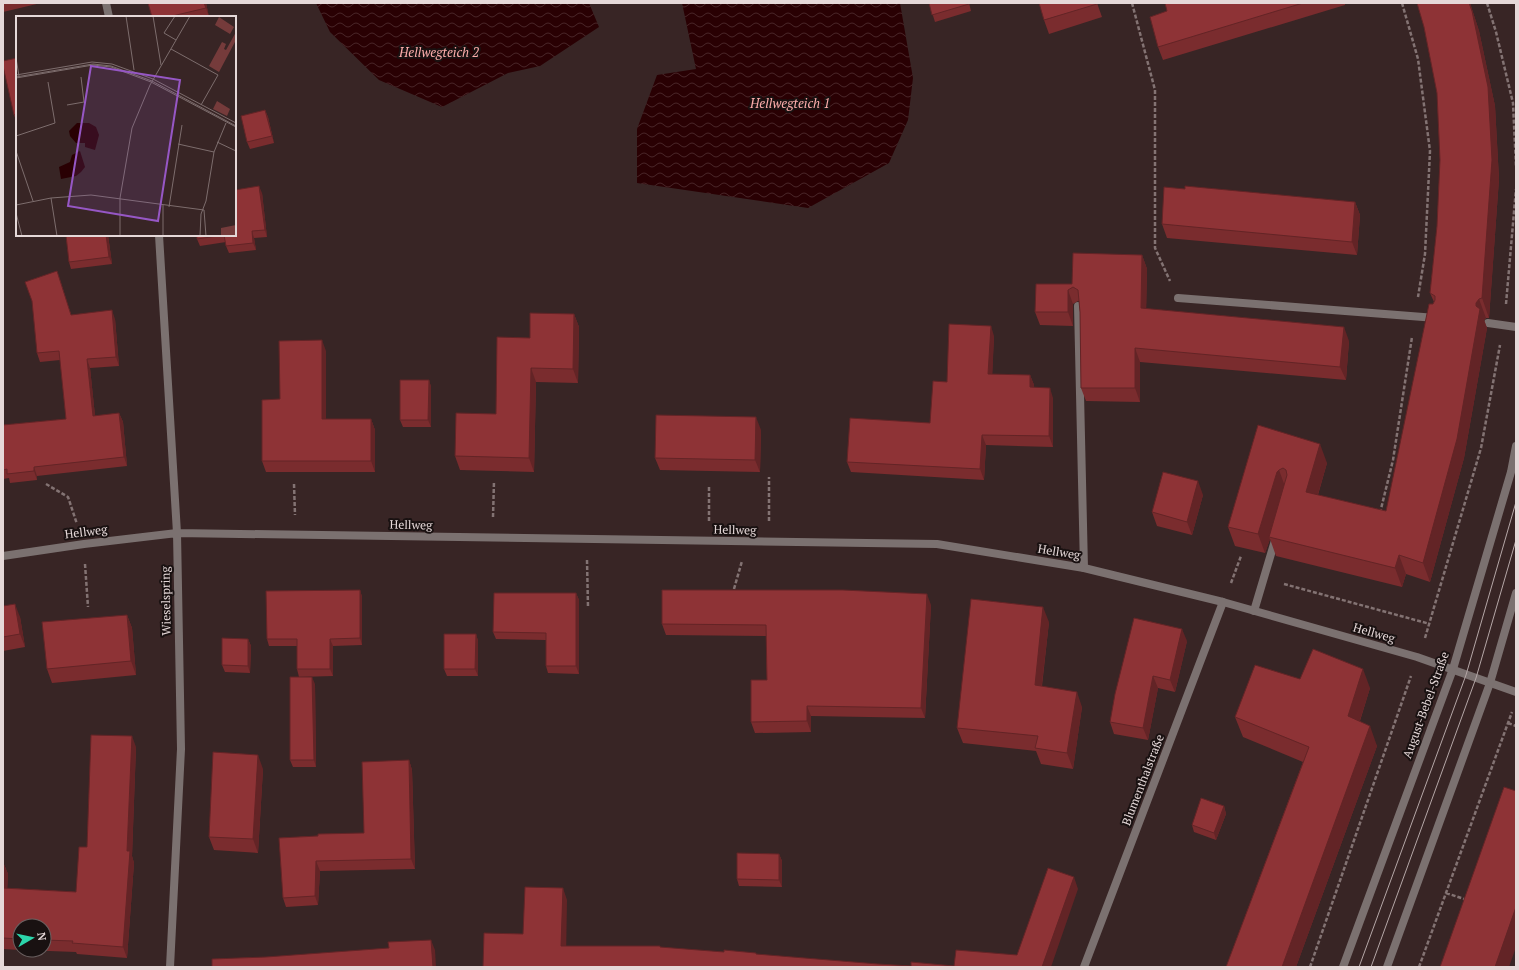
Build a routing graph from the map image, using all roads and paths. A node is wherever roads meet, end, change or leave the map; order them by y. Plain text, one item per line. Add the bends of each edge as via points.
1 (106, 3) edge
2 (1132, 3) edge
3 (1402, 3) edge
4 (1487, 3) edge
5 (110, 16) edge
6 (1516, 166) edge
7 (1516, 189) edge
8 (159, 236) edge
9 (1178, 298) joint
10 (1078, 306) edge
11 (1415, 316) junction
12 (1437, 318) edge
13 (1488, 323) dead end
14 (1504, 325) junction
15 (1516, 327) edge
16 (1516, 446) edge
17 (1514, 472) edge
18 (769, 477) dead end
19 (494, 481) dead end
20 (46, 484) dead end
21 (294, 484) dead end
22 (709, 486) dead end
23 (1379, 517) edge
24 (1278, 528) edge
25 (177, 533) junction
26 (296, 535) junction
27 (492, 538) junction
28 (587, 539) junction
29 (709, 541) junction
30 (747, 542) junction
31 (769, 542) junction
32 (84, 544) junction
33 (3, 556) edge
34 (1241, 556) dead end
35 (1084, 568) junction
36 (1264, 579) junction
37 (734, 589) edge
38 (1516, 593) edge
39 (1223, 602) junction
40 (88, 607) dead end
41 (588, 607) dead end
42 (1254, 611) junction
43 (1430, 624) junction
44 (1417, 657) junction
45 (1453, 669) junction
46 (1490, 683) junction
47 (1516, 692) edge
48 (1514, 706) dead end
49 (1508, 722) junction
50 (1516, 726) edge
51 (1446, 893) junction
52 (1471, 902) edge
53 (170, 967) edge
54 (1084, 967) edge
55 (1310, 967) edge
56 (1344, 967) edge
57 (1387, 967) edge
58 (1419, 967) edge

1 - 5 street
2 - 9 path via 1155,90 1155,248
3 - 11 path via 1418,59 1430,151 1424,254
4 - 6 path via 1513,103
7 - 14 path
8 - 25 street, Wieselspring
9 - 11 street
10 - 35 street
11 - 12 street
11 - 23 path via 1392,460
13 - 14 street
14 - 15 street
14 - 43 path via 1481,448
16 - 17 street, August-Bebel-Straße
17 - 45 street, August-Bebel-Straße
18 - 31 path
19 - 27 path
20 - 32 path via 68,497
21 - 26 path
22 - 29 path
24 - 36 street
25 - 26 street, Hellweg
25 - 32 street, Hellweg
25 - 53 street, Wieselspring via 181,749
26 - 27 street, Hellweg
27 - 28 street, Hellweg
28 - 29 street, Hellweg
28 - 41 path
29 - 30 street, Hellweg
30 - 31 street, Hellweg
30 - 37 path
31 - 35 street, Hellweg via 937,544
32 - 33 street, Hellweg
32 - 40 path
34 - 39 path
35 - 39 street, Hellweg
36 - 42 street
36 - 43 path
38 - 46 street
39 - 42 street, Hellweg
39 - 54 street, Blumenthalstraße
42 - 44 street, Hellweg
43 - 44 path
44 - 45 street, Hellweg
44 - 55 path
45 - 46 street, Hellweg
45 - 56 street, August-Bebel-Straße
46 - 47 street, Hellweg
46 - 57 street
48 - 49 path
49 - 50 path
49 - 51 path
51 - 52 path
51 - 58 path

